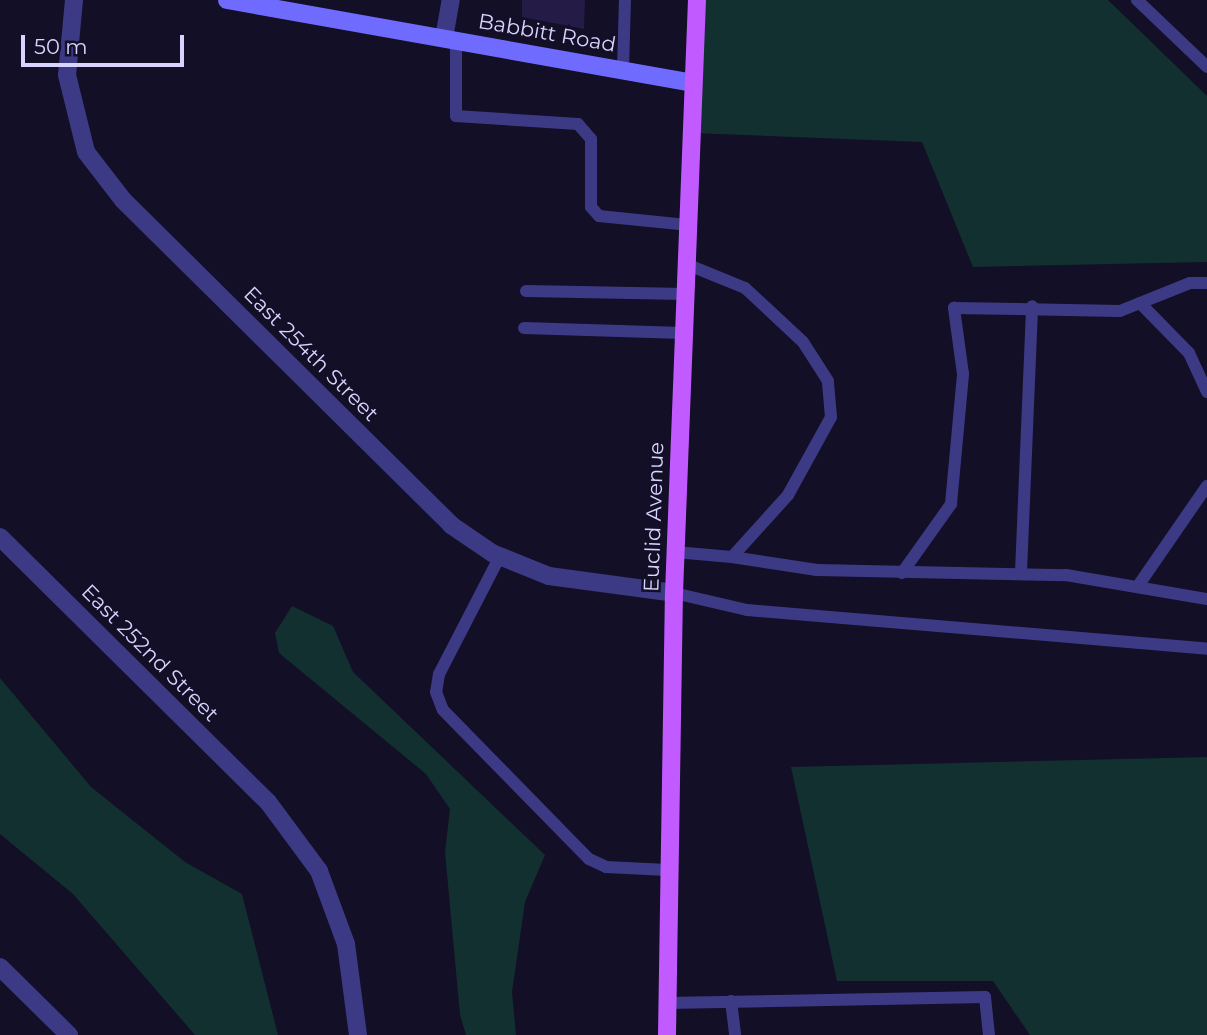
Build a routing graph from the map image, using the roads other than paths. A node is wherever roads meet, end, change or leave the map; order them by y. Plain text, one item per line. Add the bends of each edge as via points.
1 (74, 0) edge
2 (227, 0) edge
3 (451, 0) edge
4 (625, 0) edge
5 (697, 0) edge
6 (1137, 0) edge
7 (450, 39) junction
8 (1207, 67) edge
9 (623, 70) junction
10 (693, 83) junction
11 (687, 225) junction
12 (686, 264) junction
13 (1207, 283) edge
14 (526, 291) dead end
15 (685, 294) junction
16 (1140, 303) junction
17 (1032, 306) junction
18 (524, 328) dead end
19 (683, 333) junction
20 (1207, 391) edge
21 (1207, 486) edge
22 (0, 537) edge
23 (675, 552) junction
24 (500, 556) junction
25 (732, 557) junction
26 (1021, 572) junction
27 (902, 573) junction
28 (1140, 583) junction
29 (674, 593) junction
30 (1207, 599) edge
31 (1207, 649) edge
32 (667, 870) junction
33 (0, 967) edge
34 (731, 1001) junction
35 (667, 1003) junction
36 (69, 1035) edge
37 (358, 1035) edge
38 (667, 1035) edge
39 (735, 1035) edge
40 (989, 1035) edge

1 - 24 street, East 254th Street via 67,75 86,152 123,200 451,524
2 - 7 main road, Babbitt Road
3 - 7 street
4 - 9 lane
5 - 10 main road, Euclid Avenue
6 - 8 lane
7 - 9 main road, Babbitt Road
7 - 11 lane via 456,116 578,124 591,139 590,207 599,216
9 - 10 main road, Babbitt Road
10 - 11 main road, Euclid Avenue
11 - 12 main road, Euclid Avenue
12 - 15 main road, Euclid Avenue
12 - 25 lane via 746,288 803,342 828,382 831,417 813,450 788,495
13 - 16 lane via 1189,283
14 - 15 lane
15 - 19 main road, Euclid Avenue
16 - 17 lane via 1120,311
16 - 20 lane via 1189,353
17 - 26 lane
17 - 27 lane via 954,308 963,374 951,504
18 - 19 lane
19 - 23 main road, Euclid Avenue
21 - 28 lane
22 - 37 street, East 252nd Street via 268,802 319,871 346,944
23 - 25 lane
23 - 29 main road, Euclid Avenue
24 - 29 street, East 254th Street via 549,576
24 - 32 lane via 439,674 436,692 443,710 589,859 606,867
25 - 27 lane via 817,570
26 - 27 lane
26 - 28 lane
28 - 30 lane
29 - 31 lane via 747,610
29 - 32 main road, Euclid Avenue
32 - 35 main road, Euclid Avenue
33 - 36 street
34 - 35 lane
34 - 39 lane
34 - 40 lane via 985,997
35 - 38 main road, Euclid Avenue

